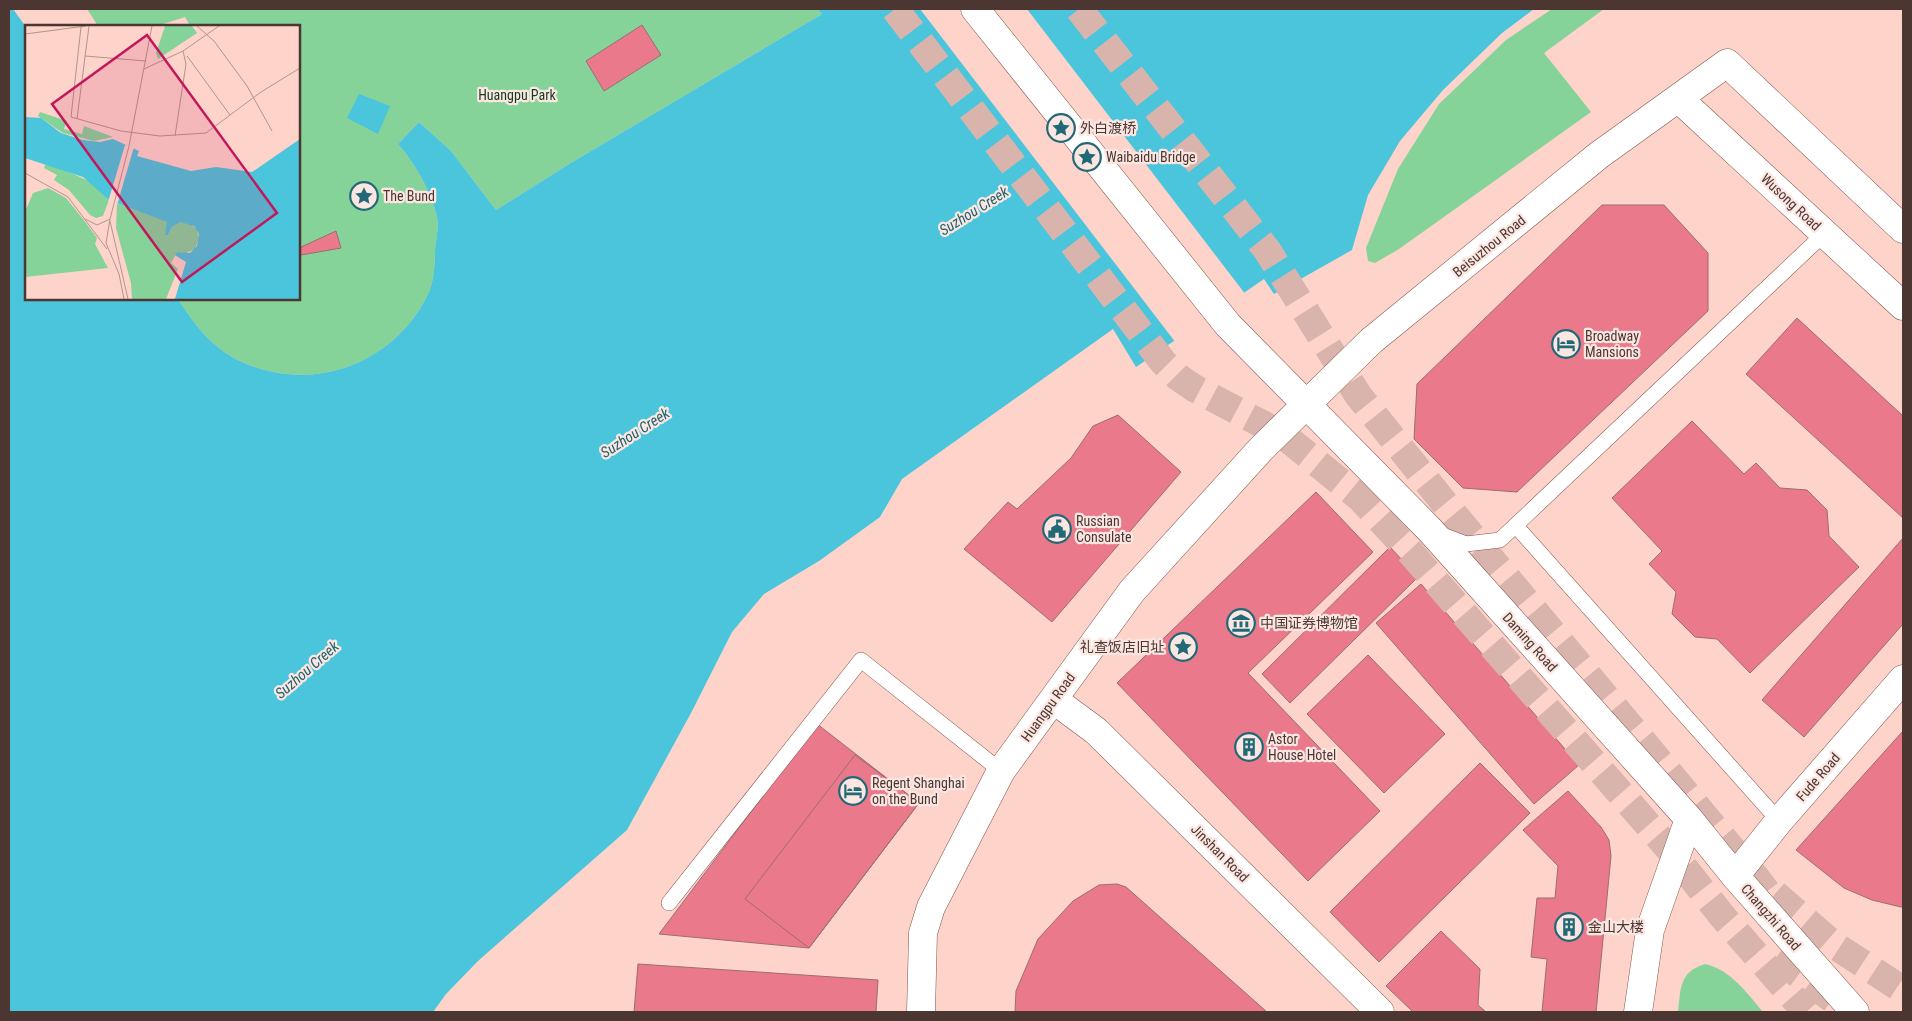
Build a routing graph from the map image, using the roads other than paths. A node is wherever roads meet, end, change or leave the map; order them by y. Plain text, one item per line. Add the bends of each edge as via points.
1 (974, 9) edge
2 (1679, 99) junction
3 (1903, 229) edge
4 (1825, 233) junction
5 (1903, 306) edge
6 (1306, 403) junction
7 (1516, 526) junction
8 (1430, 530) junction
9 (1903, 679) edge
10 (1054, 700) junction
11 (1001, 771) junction
12 (1689, 820) junction
13 (1779, 821) junction
14 (1735, 876) junction
15 (669, 903) dead end
16 (921, 1012) edge
17 (1380, 1012) edge
18 (1638, 1012) edge
19 (1855, 1012) edge

1 - 6 street, Daming Road via 1228,325
2 - 3 street, Beisuzhou Road via 1726,63
2 - 4 street, Wusong Road
2 - 6 street, Beisuzhou Road via 1592,161 1371,341
4 - 5 street, Wusong Road
4 - 7 lane
6 - 8 street, Daming Road
6 - 10 street, Huangpu Road via 1132,591
7 - 8 lane via 1500,540 1466,544
7 - 13 lane
8 - 12 street, Daming Road
9 - 13 street, Fude Road
10 - 11 street, Huangpu Road
10 - 17 street, Jinshan Road via 1096,731
11 - 15 lane via 861,660
11 - 16 street, Huangpu Road via 931,907 923,933
12 - 14 street, Changzhi Road
12 - 18 street via 1650,930
13 - 14 street, Fude Road
14 - 19 street, Changzhi Road

